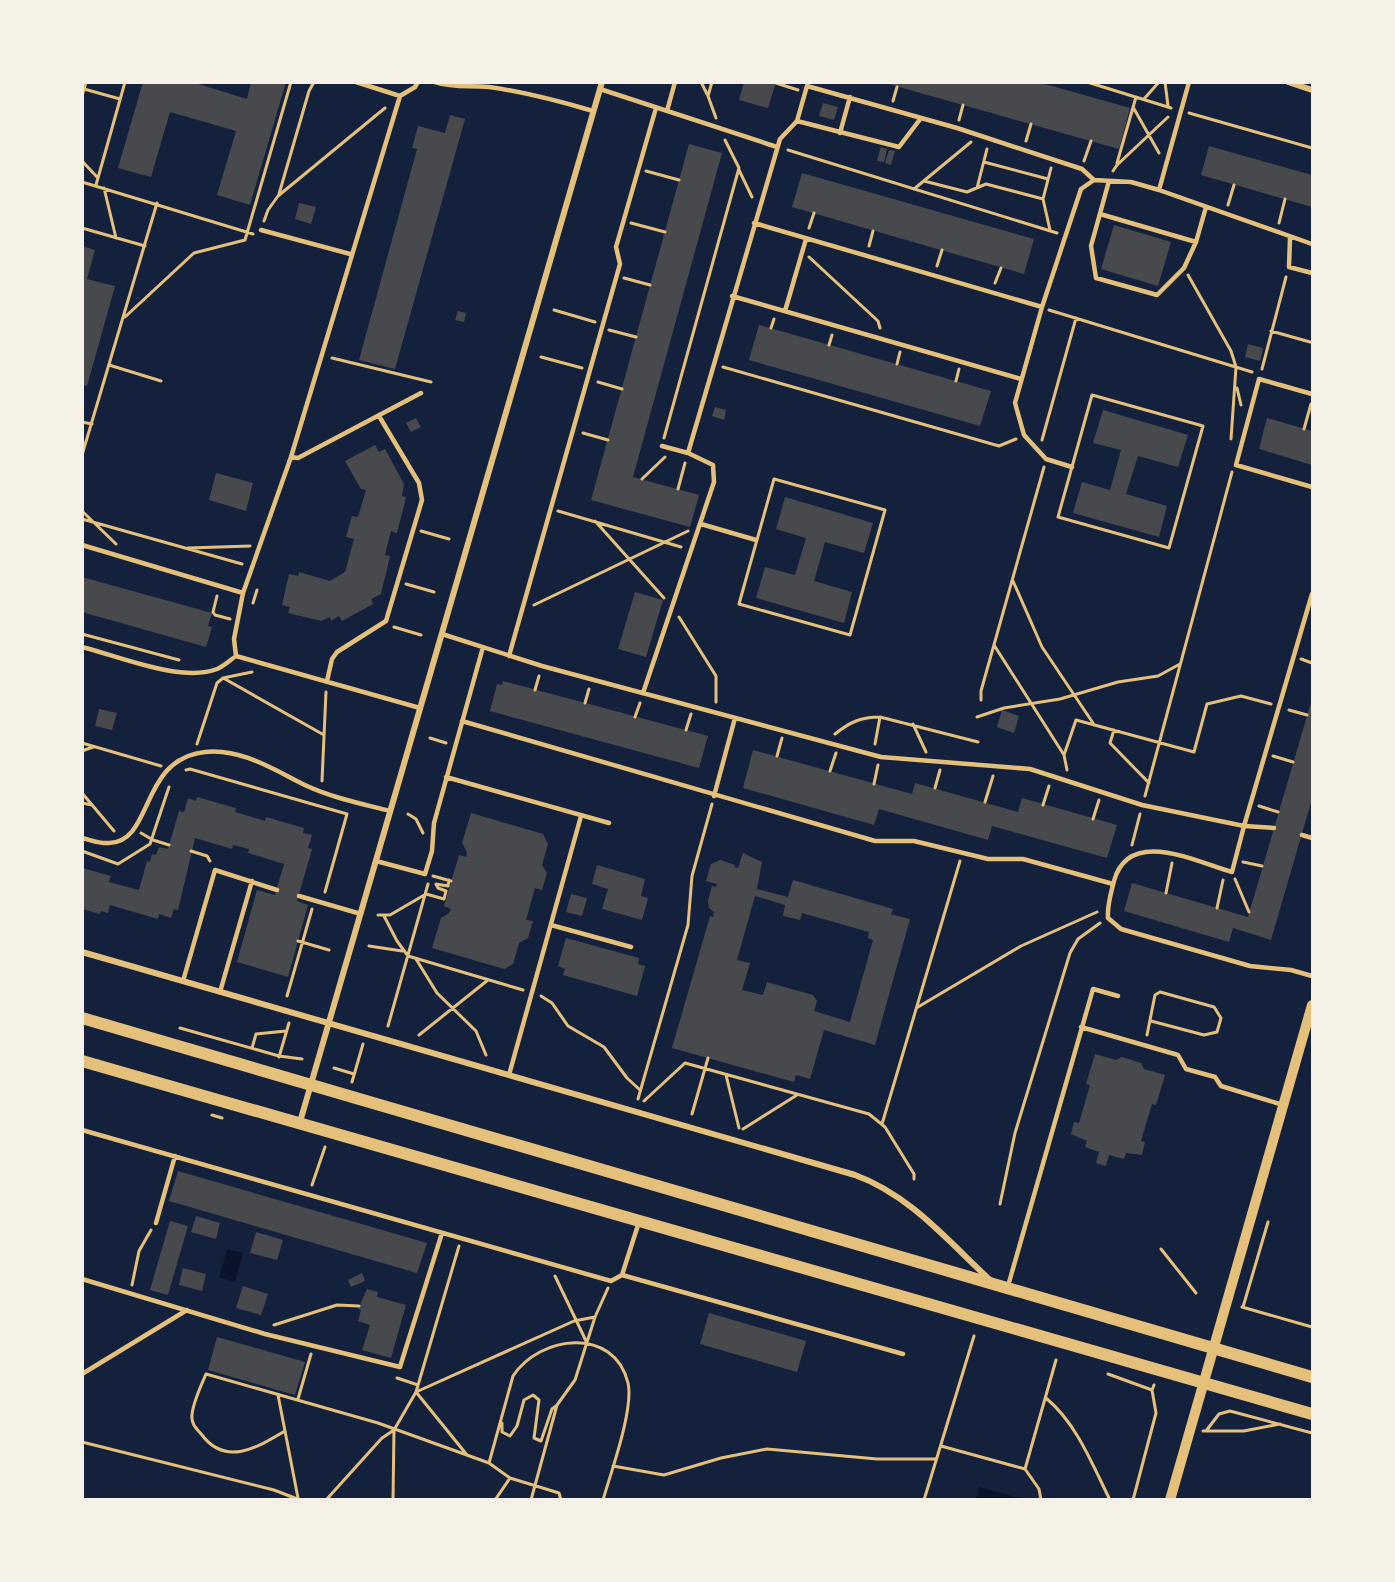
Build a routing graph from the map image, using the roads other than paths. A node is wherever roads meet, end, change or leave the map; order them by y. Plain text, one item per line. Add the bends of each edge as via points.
1 (356, 82) edge
2 (418, 82) edge
3 (435, 82) edge
4 (675, 82) edge
5 (1189, 82) edge
6 (1288, 82) edge
7 (601, 86) edge
8 (1312, 90) edge
9 (400, 96) junction
10 (850, 97) junction
11 (656, 108) junction
12 (593, 111) junction
13 (667, 111) junction
14 (921, 118) junction
15 (796, 121) junction
16 (840, 133) junction
17 (777, 147) junction
18 (1094, 180) junction
19 (1109, 181) junction
20 (1159, 189) junction
21 (1206, 207) junction
22 (1100, 214) junction
23 (754, 223) junction
24 (261, 230) road end
25 (1290, 238) junction
26 (806, 239) junction
27 (1196, 242) junction
28 (1312, 244) edge
29 (350, 254) junction
30 (1312, 273) edge
31 (732, 296) junction
32 (1042, 307) junction
33 (785, 311) junction
34 (1021, 380) junction
35 (421, 393) dead end
36 (1312, 394) edge
37 (379, 416) junction
38 (662, 446) road end
39 (688, 453) junction
40 (291, 457) junction
41 (1072, 467) road end
42 (1312, 487) edge
43 (701, 524) junction
44 (756, 540) road end
45 (82, 545) edge
46 (243, 593) junction
47 (1312, 594) edge
48 (442, 634) junction
49 (82, 647) edge
50 (483, 647) junction
51 (236, 656) junction
52 (509, 656) junction
53 (327, 681) junction
54 (643, 693) junction
55 (420, 708) junction
56 (735, 718) junction
57 (462, 721) junction
58 (446, 777) junction
59 (714, 796) junction
60 (390, 812) junction
61 (581, 816) junction
62 (609, 823) dead end
63 (1244, 826) junction
64 (1274, 828) dead end
65 (1302, 835) dead end
66 (82, 838) edge
67 (1312, 838) edge
68 (376, 861) junction
69 (252, 881) junction
70 (1113, 884) junction
71 (277, 890) dead end
72 (299, 896) dead end
73 (361, 914) junction
74 (551, 925) junction
75 (631, 947) dead end
76 (82, 952) edge
77 (1312, 976) edge
78 (183, 981) junction
79 (220, 992) junction
80 (1118, 996) dead end
81 (1312, 1005) edge
82 (82, 1017) edge
83 (329, 1023) junction
84 (1081, 1027) junction
85 (82, 1060) edge
86 (509, 1076) junction
87 (311, 1083) junction
88 (1283, 1105) junction
89 (300, 1122) junction
90 (83, 1130) edge
91 (175, 1156) junction
92 (640, 1220) junction
93 (156, 1223) road end
94 (442, 1233) junction
95 (622, 1275) junction
96 (82, 1279) edge
97 (990, 1281) junction
98 (1008, 1286) junction
99 (188, 1310) junction
100 (1213, 1348) junction
101 (903, 1354) dead end
102 (82, 1374) edge
103 (1312, 1377) edge
104 (1203, 1383) junction
105 (1312, 1414) edge
106 (1170, 1500) edge

1 - 9 lane
2 - 9 lane
3 - 12 lane via 513,91
4 - 13 lane
5 - 20 lane
6 - 8 street
7 - 11 lane
7 - 12 street
9 - 29 lane
10 - 14 lane
10 - 15 lane via 807,86
10 - 16 lane
11 - 13 lane
11 - 52 lane via 616,247 620,264 617,276
12 - 48 street
13 - 17 lane
14 - 16 lane via 899,147
14 - 18 lane via 1082,169
15 - 16 lane
15 - 17 lane
17 - 23 lane
18 - 19 lane
18 - 32 lane via 1081,189
19 - 20 lane
19 - 22 lane
20 - 21 lane
21 - 25 lane
21 - 27 lane
22 - 27 lane
22 - 27 lane via 1091,246 1096,278 1156,295 1184,268
23 - 26 lane
23 - 31 lane
24 - 29 lane
25 - 28 lane
25 - 30 lane via 1289,267
26 - 32 lane
26 - 33 lane
29 - 40 lane
31 - 33 lane
31 - 39 lane
32 - 34 lane
33 - 34 lane
34 - 41 lane via 1015,403 1024,435 1046,459
35 - 37 lane
36 - 42 lane via 1259,379 1236,465
37 - 40 lane via 298,458
37 - 53 lane via 422,491 422,500 386,621 337,651
38 - 39 lane
39 - 43 lane via 713,465 714,482
40 - 46 lane
43 - 44 lane
43 - 54 lane
45 - 46 lane
46 - 51 lane via 234,639
47 - 63 lane
48 - 50 lane
48 - 55 street
49 - 51 lane via 178,672 218,669
50 - 52 lane
50 - 57 lane
51 - 53 lane
52 - 54 lane
53 - 55 lane
54 - 56 lane
55 - 60 street
56 - 59 lane
56 - 63 lane via 880,757 1029,769 1142,805
57 - 58 lane
57 - 59 lane
58 - 61 lane
58 - 68 lane via 425,874
59 - 70 lane via 875,842 914,841 988,859 1023,859
60 - 66 lane via 322,791 270,766 222,752 194,753 166,768 135,830 122,840 111,843
60 - 68 street
61 - 62 lane
61 - 74 lane
63 - 64 lane
63 - 70 lane via 1233,872 1153,849 1129,857 1117,870
65 - 67 lane
68 - 73 street
69 - 71 lane
69 - 78 lane via 215,870
69 - 79 lane
70 - 77 lane via 1108,918 1121,929 1250,966
72 - 73 lane
73 - 83 street
74 - 75 lane
74 - 86 lane
76 - 78 street
78 - 79 street
79 - 83 street
80 - 84 lane via 1093,989
81 - 88 street
82 - 87 main road
83 - 86 street
83 - 87 street
84 - 88 lane via 1178,1055 1186,1069 1215,1077 1221,1086
84 - 98 lane
85 - 89 main road
86 - 97 street via 881,1185 904,1200
87 - 89 street
87 - 97 main road
88 - 100 street
89 - 92 main road
90 - 91 lane
91 - 93 lane
91 - 94 lane
92 - 95 lane
92 - 104 main road
94 - 95 lane via 611,1281
94 - 99 lane via 400,1367
95 - 101 lane
96 - 99 lane
97 - 98 main road
98 - 100 main road
99 - 102 lane
100 - 103 main road
100 - 104 street
104 - 105 main road
104 - 106 street

